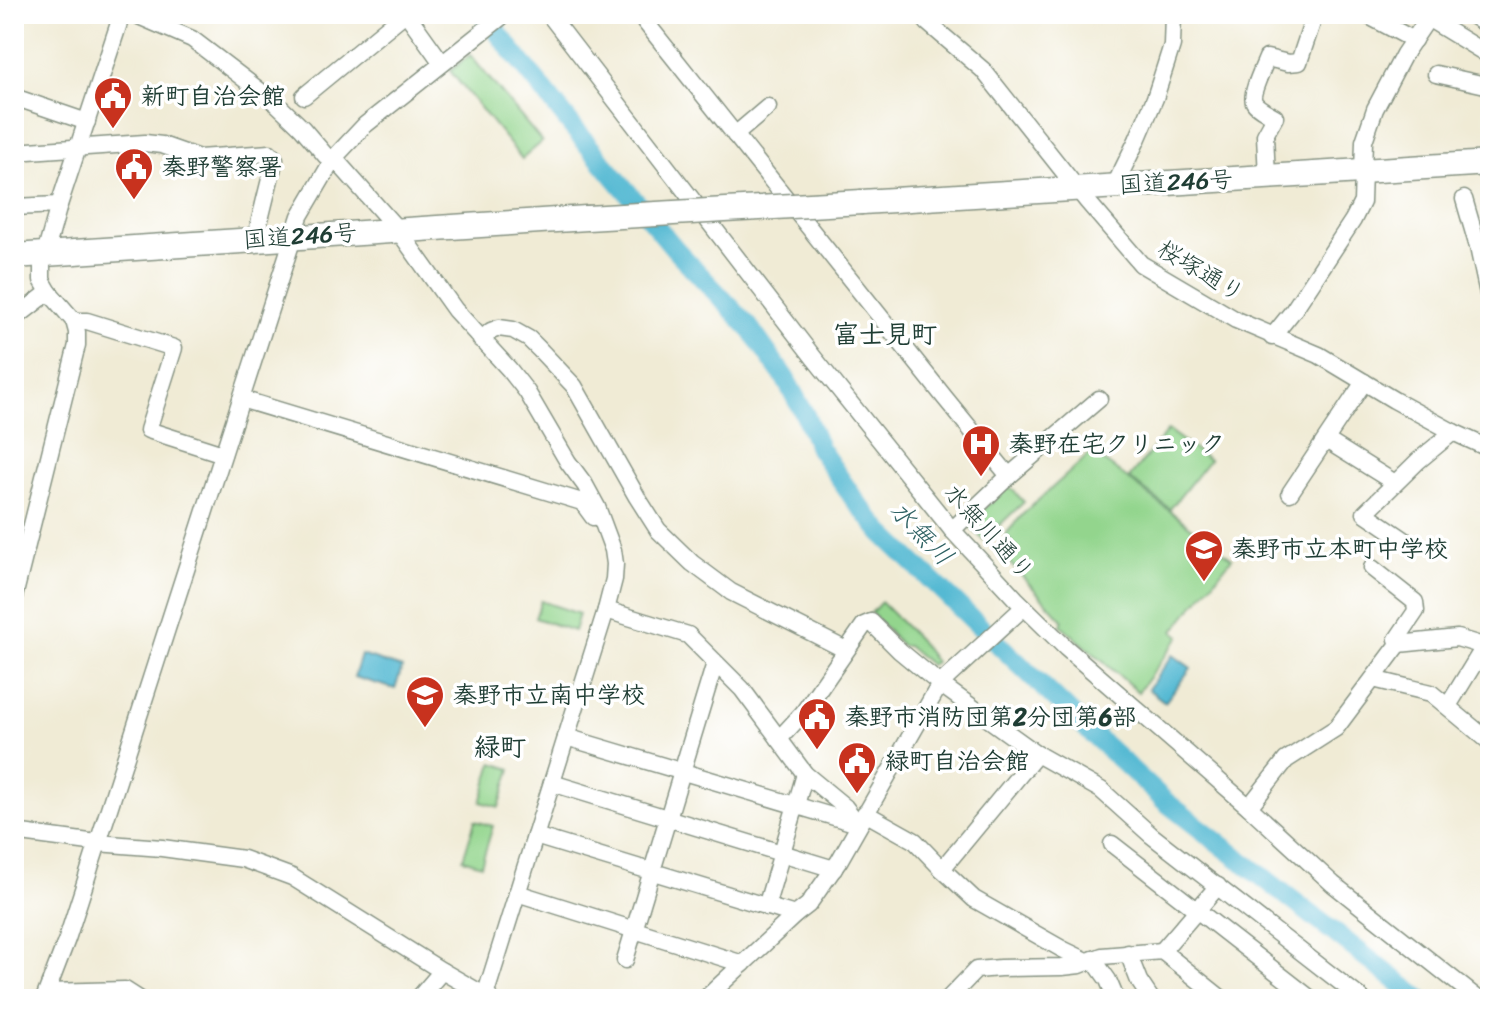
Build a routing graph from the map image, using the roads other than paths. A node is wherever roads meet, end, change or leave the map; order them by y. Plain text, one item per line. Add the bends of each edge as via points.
1 (122, 14) edge
2 (134, 14) edge
3 (406, 14) edge
4 (505, 14) edge
5 (549, 14) edge
6 (639, 14) edge
7 (921, 14) edge
8 (1173, 14) edge
9 (1315, 14) edge
10 (1365, 14) edge
11 (1470, 14) edge
12 (1430, 17) edge
13 (1490, 27) edge
14 (1415, 45) junction
15 (1490, 56) edge
16 (442, 63) junction
17 (1436, 74) dead end
18 (1489, 83) edge
19 (304, 96) dead end
20 (14, 97) edge
21 (768, 107) dead end
22 (87, 122) junction
23 (735, 135) junction
24 (78, 149) junction
25 (14, 152) edge
26 (334, 158) junction
27 (1490, 163) edge
28 (1363, 170) junction
29 (1267, 177) junction
30 (1115, 185) junction
31 (1076, 188) junction
32 (1464, 199) dead end
33 (59, 205) junction
34 (14, 207) edge
35 (398, 230) junction
36 (292, 236) junction
37 (255, 240) junction
38 (45, 254) junction
39 (14, 256) edge
40 (49, 292) junction
41 (1490, 303) edge
42 (14, 319) edge
43 (74, 321) junction
44 (1272, 337) junction
45 (481, 340) junction
46 (1364, 382) junction
47 (241, 399) junction
48 (1099, 399) dead end
49 (1453, 432) junction
50 (1326, 440) junction
51 (1490, 449) edge
52 (223, 454) junction
53 (1009, 476) junction
54 (1395, 483) junction
55 (1290, 493) dead end
56 (605, 527) junction
57 (952, 530) junction
58 (1412, 545) dead end
59 (1372, 568) dead end
60 (14, 597) edge
61 (606, 610) junction
62 (1020, 611) junction
63 (1399, 644) junction
64 (1487, 646) edge
65 (846, 650) junction
66 (715, 663) junction
67 (1373, 679) junction
68 (940, 684) junction
69 (1448, 706) junction
70 (566, 737) junction
71 (779, 739) junction
72 (1490, 742) edge
73 (1037, 754) junction
74 (682, 772) junction
75 (805, 774) junction
76 (552, 783) junction
77 (795, 805) junction
78 (1249, 807) junction
79 (668, 818) junction
80 (862, 818) junction
81 (14, 832) edge
82 (535, 836) junction
83 (97, 843) junction
84 (1112, 844) dead end
85 (781, 853) junction
86 (834, 869) junction
87 (942, 869) junction
88 (652, 872) junction
89 (1218, 886) junction
90 (517, 893) junction
91 (766, 907) junction
92 (1197, 909) junction
93 (795, 915) junction
94 (634, 930) junction
95 (1162, 951) junction
96 (1128, 953) junction
97 (625, 960) dead end
98 (1091, 960) junction
99 (743, 964) junction
100 (442, 971) junction
101 (46, 995) edge
102 (488, 997) edge
103 (139, 999) edge
104 (418, 999) edge
105 (705, 999) edge
106 (948, 999) edge
107 (1116, 999) edge
108 (1151, 999) edge
109 (1222, 999) edge
110 (1311, 999) edge
111 (1362, 999) edge
112 (1478, 999) edge

1 - 22 street
2 - 26 street via 192,39 277,104 326,156
3 - 16 street
3 - 19 street
4 - 16 street
5 - 57 street, 水無川通り
6 - 23 street
7 - 31 street, 桜塚通り via 983,70
8 - 30 street via 1172,45 1155,98
9 - 29 street via 1299,62 1267,58 1254,94 1255,104 1275,117 1265,135
10 - 14 street
11 - 13 street
12 - 14 street
12 - 15 street
14 - 28 street via 1375,109 1364,141
16 - 26 street via 365,125
17 - 18 street
20 - 22 street
21 - 23 street
22 - 24 street
23 - 53 street
24 - 25 street
24 - 33 street
24 - 37 street via 145,143 199,158 270,153 275,159
26 - 35 street
26 - 36 street
27 - 28 highway, 国道246号
28 - 29 highway, 国道246号
28 - 44 street via 1362,202 1353,220
29 - 30 highway, 国道246号
30 - 31 highway, 国道246号
31 - 35 highway, 国道246号, bridge
31 - 44 street, 桜塚通り via 1141,264
32 - 41 street
33 - 34 street
33 - 38 street
35 - 36 highway, 国道246号
35 - 45 street
36 - 37 highway, 国道246号
36 - 47 street
37 - 38 highway, 国道246号
38 - 39 highway, 国道246号
38 - 40 street via 42,280
40 - 42 street
40 - 43 street
43 - 52 street via 174,348 148,430
43 - 60 street via 77,345
44 - 46 street, 桜塚通り via 1319,355
45 - 56 street via 527,392
45 - 65 street via 499,328 513,330 539,349 574,386 658,530 692,563 731,592
46 - 49 street, 桜塚通り
46 - 50 street
47 - 52 street
47 - 56 street via 582,502
48 - 53 street
49 - 51 street, 桜塚通り
49 - 54 street
50 - 54 street
50 - 55 street
52 - 83 street
53 - 57 street
54 - 58 street via 1365,513
56 - 61 street via 615,564
57 - 62 street, 水無川通り
59 - 63 street via 1415,602 1416,611 1397,639
61 - 66 street via 688,635
61 - 70 street
62 - 68 street
62 - 78 street, 水無川通り
63 - 64 street via 1457,638
63 - 67 street
64 - 69 street
65 - 68 street via 871,622
65 - 71 street
66 - 71 street
66 - 74 street
67 - 69 street via 1431,693
67 - 78 street via 1336,728 1286,760
68 - 73 street
68 - 80 street
69 - 72 street
70 - 74 street
70 - 76 street
71 - 75 street
73 - 87 street
73 - 89 street via 1101,790
74 - 77 street
74 - 79 street
75 - 77 street
75 - 80 street
76 - 79 street
76 - 82 street
77 - 80 street
77 - 85 street
78 - 112 street, 水無川通り via 1333,884
79 - 85 street
79 - 88 street
80 - 86 street
80 - 87 street via 915,841
81 - 83 street
82 - 88 street
82 - 90 street
83 - 100 street via 226,855 292,877
83 - 101 street
84 - 92 street
85 - 86 street
85 - 91 street
86 - 93 street
87 - 98 street via 974,899
88 - 91 street
88 - 94 street
89 - 92 street
89 - 111 street
90 - 94 street
90 - 102 street
91 - 93 street
92 - 95 street
92 - 110 street
93 - 99 street
94 - 97 street
94 - 99 street
95 - 96 street
95 - 109 street
96 - 98 street
96 - 108 street
98 - 106 street via 1062,967 976,970
98 - 107 street
99 - 105 street
100 - 102 street
100 - 104 street
101 - 103 street via 125,990

